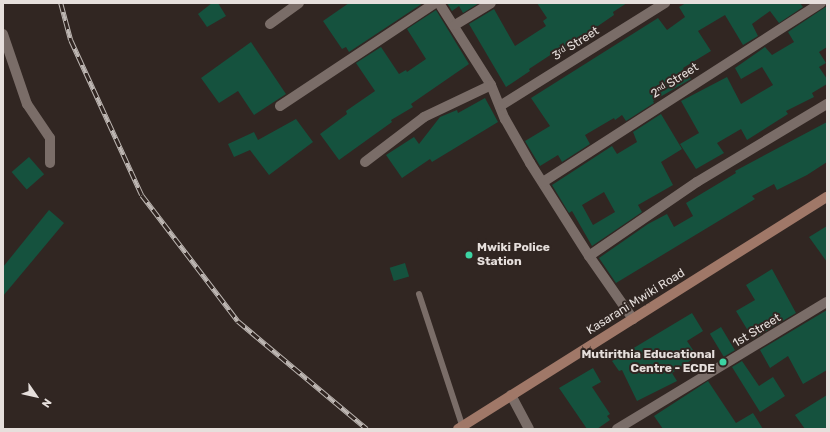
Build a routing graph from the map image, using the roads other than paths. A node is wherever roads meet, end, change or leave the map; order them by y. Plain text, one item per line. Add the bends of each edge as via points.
1 (299, 3) edge
2 (435, 3) edge
3 (439, 3) edge
4 (491, 3) edge
5 (666, 3) edge
6 (821, 3) edge
7 (270, 24) dead end
8 (455, 25) junction
9 (3, 34) edge
10 (491, 85) junction
11 (827, 104) edge
12 (280, 106) dead end
13 (500, 106) junction
14 (365, 162) dead end
15 (50, 163) dead end
16 (543, 182) junction
17 (827, 197) edge
18 (589, 256) junction
19 (418, 294) dead end
20 (827, 302) edge
21 (633, 319) junction
22 (511, 395) junction
23 (461, 428) edge
24 (529, 429) edge
25 (617, 429) edge

1 - 7 street
2 - 12 street
3 - 8 street
4 - 8 street
5 - 13 street, 3ʳᵈ Street
6 - 16 street, 2ⁿᵈ Street
8 - 10 street
9 - 15 street via 26,104 50,138
10 - 13 street
10 - 14 street via 424,117
11 - 18 street via 697,182
13 - 16 street via 519,146
16 - 18 street
17 - 21 main road, Kasarani Mwiki Road
18 - 21 street
19 - 23 lane
20 - 25 street, 1st Street
21 - 22 main road, Kasarani Mwiki Road
22 - 23 main road, Kasarani Mwiki Road
22 - 24 street

